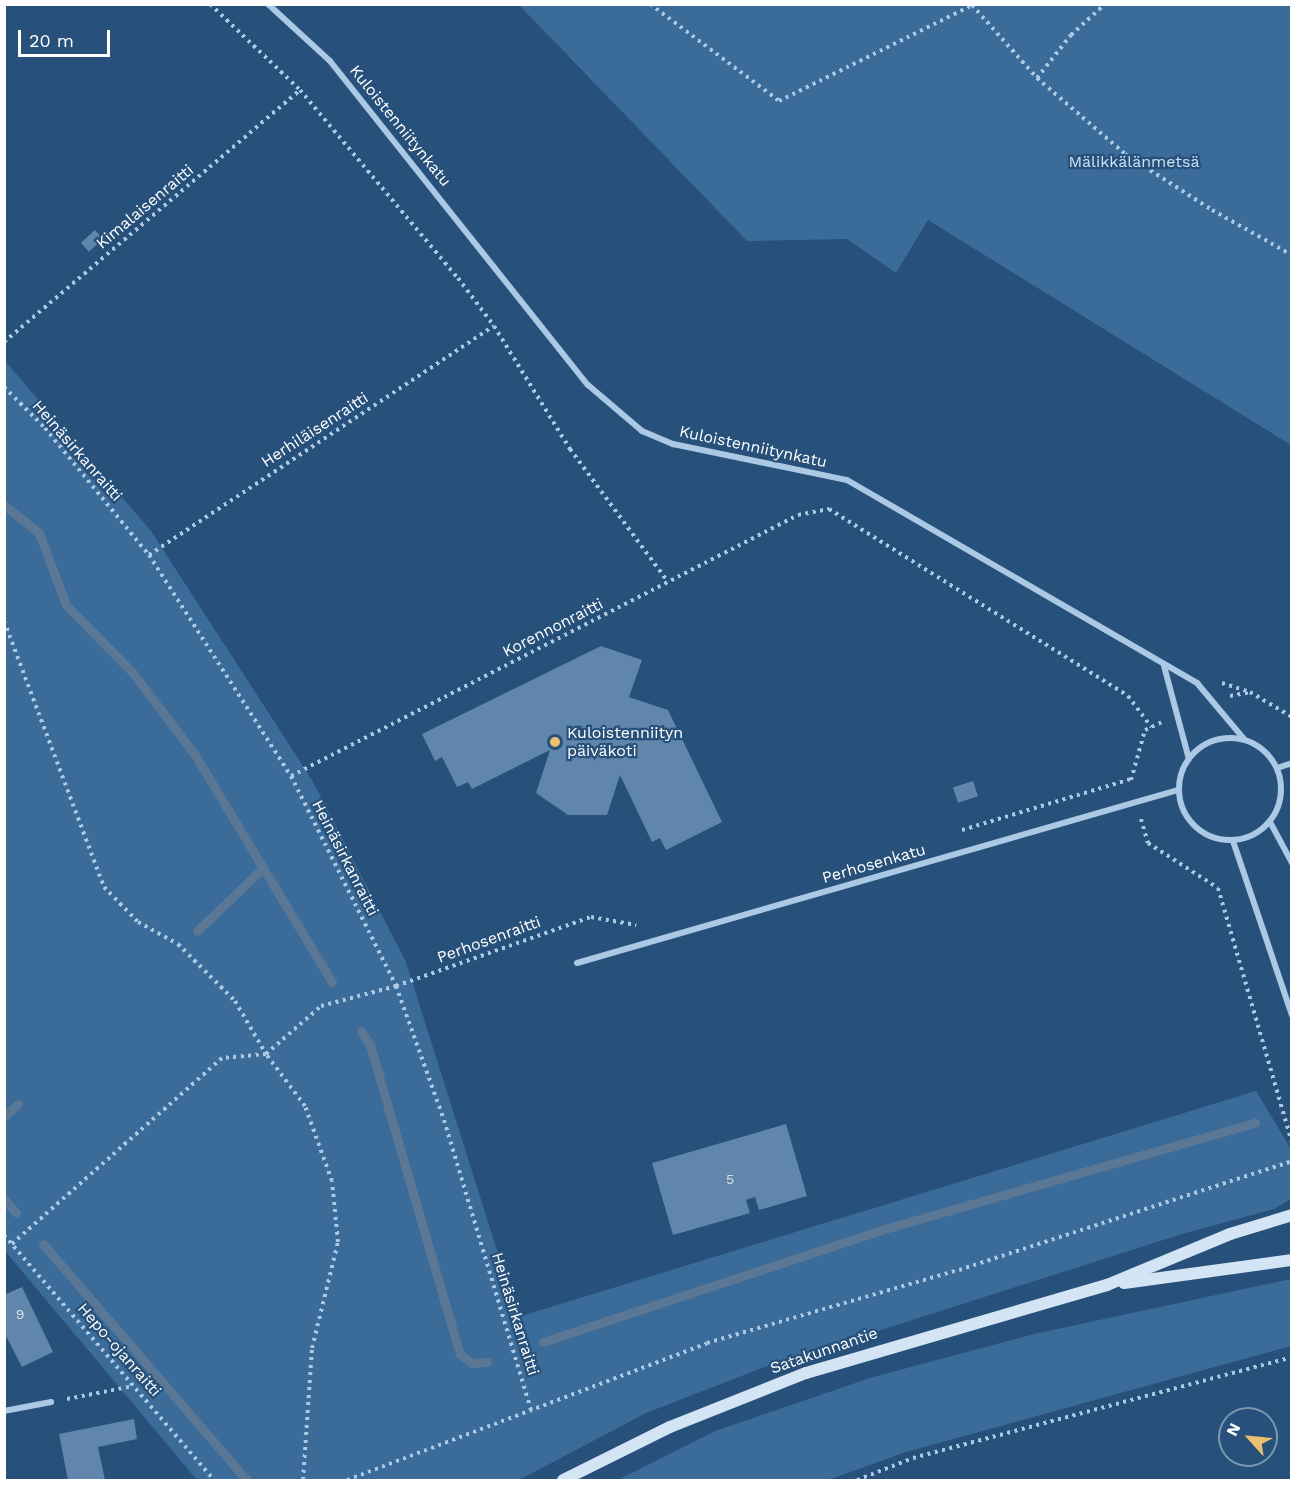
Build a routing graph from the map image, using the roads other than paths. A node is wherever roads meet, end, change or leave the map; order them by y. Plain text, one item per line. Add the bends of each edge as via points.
1 (268, 4) edge
2 (1164, 666) junction
3 (1244, 739) junction
4 (1188, 759) junction
5 (1292, 764) edge
6 (1277, 768) junction
7 (1178, 790) junction
8 (1270, 822) junction
9 (1233, 841) junction
10 (1292, 863) edge
11 (577, 963) dead end
12 (1292, 1015) edge
13 (1292, 1215) edge
14 (1292, 1260) edge
15 (1107, 1285) junction
16 (51, 1402) road end
17 (4, 1411) edge
18 (562, 1480) edge

1 - 2 street, Kuloistenniitynkatu via 330,61 588,385 642,431 673,444 847,480
2 - 3 street, Kuloistenniitynkatu via 1204,689
2 - 4 street
3 - 4 street via 1215,740
3 - 6 street via 1263,750
4 - 7 street
5 - 6 street
6 - 8 street via 1281,796
7 - 9 street via 1182,807 1202,832
7 - 11 street, Perhosenkatu
8 - 9 street via 1247,838
8 - 10 street
9 - 12 street
13 - 15 main road, Satakunnantie via 1230,1234
14 - 15 main road, Satakunnantie
15 - 18 main road, Satakunnantie via 806,1373 670,1427
16 - 17 street

